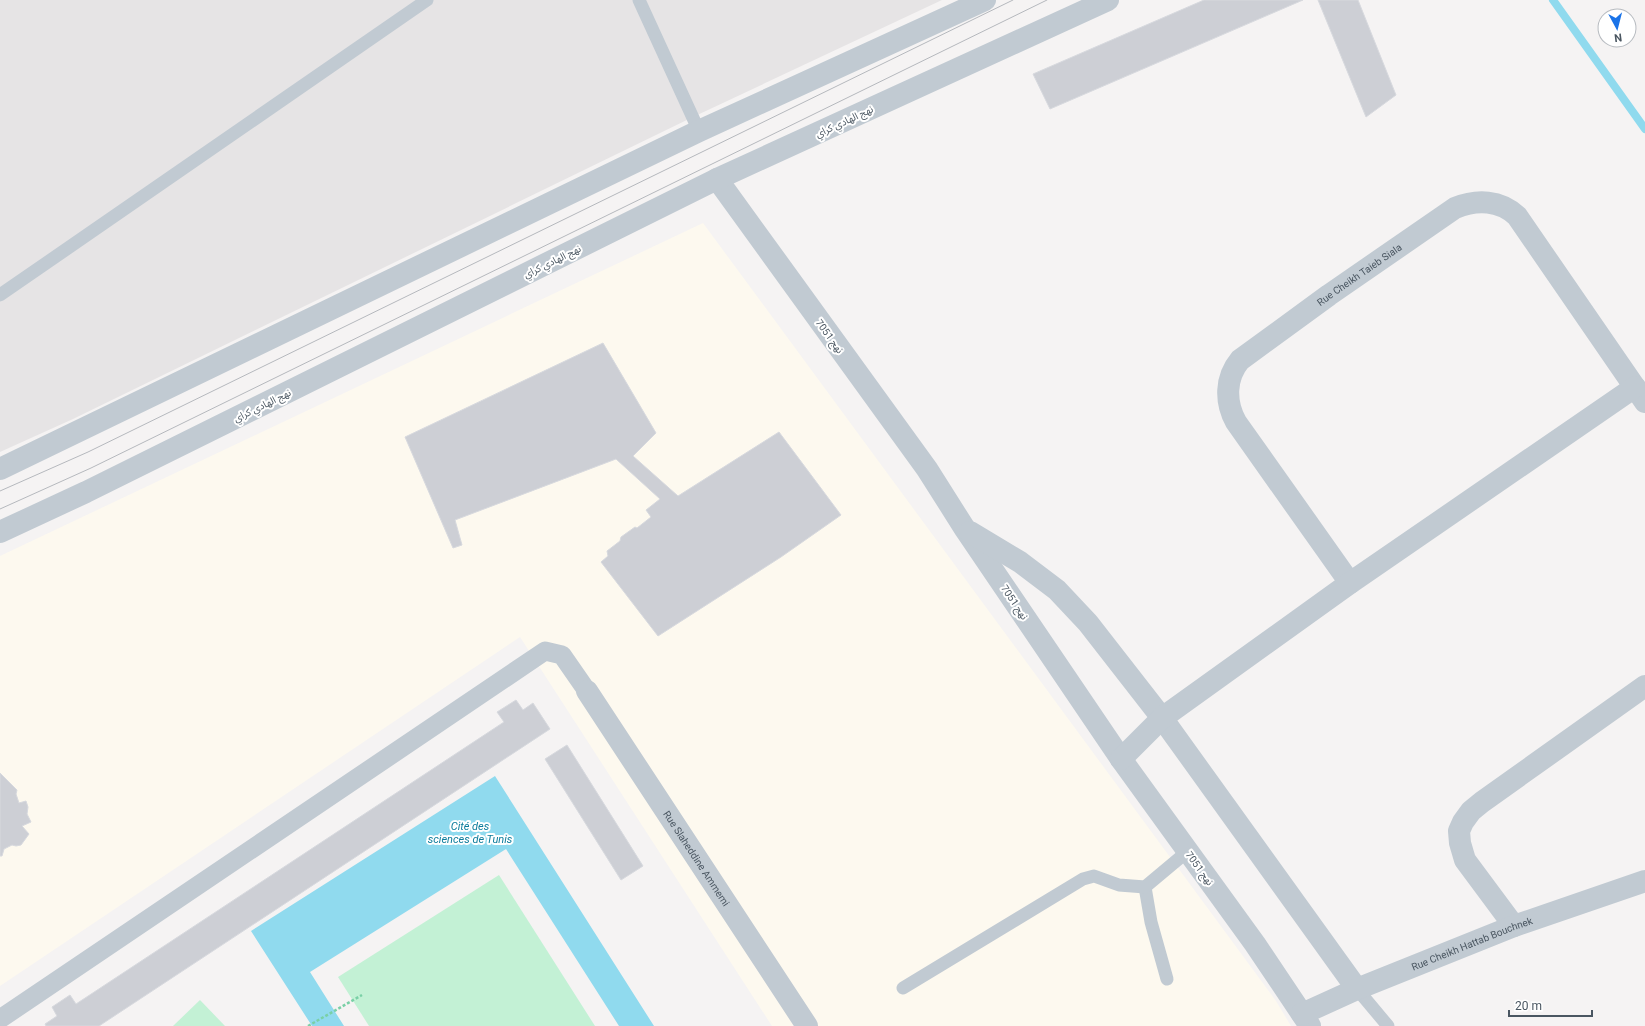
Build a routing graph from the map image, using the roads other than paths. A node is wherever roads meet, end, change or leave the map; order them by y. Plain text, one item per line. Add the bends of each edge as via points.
1 (427, 0) edge
2 (639, 0) edge
3 (985, 0) edge
4 (1108, 0) edge
5 (699, 131) junction
6 (717, 179) junction
7 (0, 295) edge
8 (1640, 395) edge
9 (0, 469) edge
10 (965, 529) junction
11 (0, 532) edge
12 (1350, 583) junction
13 (1645, 686) edge
14 (587, 690) joint
15 (1162, 718) junction
16 (1121, 759) junction
17 (1188, 851) junction
18 (1645, 882) edge
19 (1145, 887) junction
20 (1514, 926) junction
21 (1167, 979) dead end
22 (903, 988) dead end
23 (1357, 989) junction
24 (0, 1019) edge
25 (1306, 1020) edge
26 (807, 1026) edge
27 (1388, 1026) edge

1 - 7 lane
2 - 5 lane
3 - 5 street
4 - 6 street, نهج الهادي كراي
5 - 9 street
6 - 10 street, نهج 7051 via 922,463
6 - 11 street, نهج الهادي كراي via 86,492
8 - 12 street
8 - 12 street, Rue Cheikh Taieb Siala via 1517,216 1503,206 1487,202 1463,204 1455,208 1240,360 1228,383 1230,411 1236,422
10 - 15 street via 1020,562 1057,590 1088,623
10 - 16 street, نهج 7051
12 - 15 street
13 - 20 street via 1482,802 1463,822 1459,831 1465,860
14 - 24 street via 562,656 545,651
14 - 26 street, Rue Slaheddine Ammemi
15 - 16 street
15 - 23 street
16 - 17 street, نهج 7051
17 - 19 lane
17 - 25 street, نهج 7051
18 - 20 street, Rue Cheikh Hattab Bouchnek
19 - 21 lane via 1151,922
19 - 22 lane via 1119,885 1094,876 1083,879
20 - 23 street, Rue Cheikh Hattab Bouchnek
23 - 25 street, Rue Cheikh Hattab Bouchnek
23 - 27 lane

